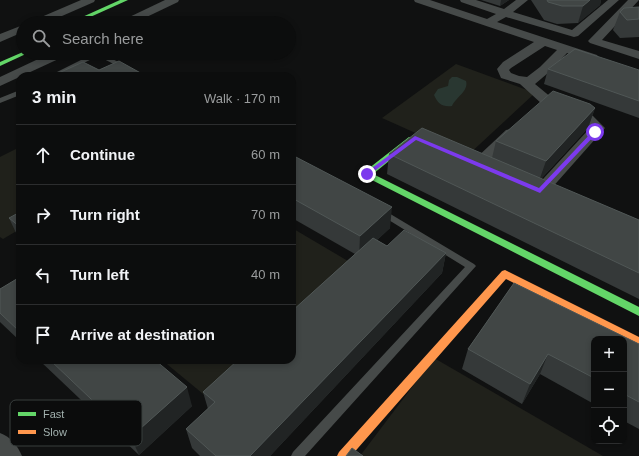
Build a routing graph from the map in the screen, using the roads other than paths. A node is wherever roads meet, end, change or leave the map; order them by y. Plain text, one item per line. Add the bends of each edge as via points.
1 (90, 0) edge
2 (174, 0) edge
3 (419, 0) edge
4 (465, 0) edge
5 (523, 0) edge
6 (614, 0) edge
7 (634, 0) edge
8 (128, 3) edge
9 (505, 13) junction
10 (52, 16) edge
11 (92, 16) edge
12 (105, 16) edge
13 (140, 16) edge
14 (488, 24) junction
15 (16, 31) edge
16 (0, 38) edge
17 (543, 42) junction
18 (16, 47) edge
19 (564, 48) junction
20 (0, 54) edge
21 (639, 55) edge
22 (16, 57) edge
23 (46, 60) edge
24 (85, 60) edge
25 (110, 60) edge
26 (601, 61) edge
27 (0, 64) edge
28 (21, 72) edge
29 (60, 72) edge
30 (134, 72) edge
31 (16, 74) edge
32 (0, 82) edge
33 (524, 82) junction
34 (0, 93) edge
35 (16, 94) edge
36 (8, 97) junction
37 (0, 101) edge
38 (547, 101) junction
39 (536, 111) edge
40 (524, 122) edge
41 (422, 140) edge
42 (478, 164) edge
43 (560, 200) edge
44 (372, 206) edge
45 (639, 312) edge
46 (639, 342) edge
47 (0, 444) edge
48 (10, 456) edge
49 (297, 456) edge
50 (343, 456) edge

1 - 10 street
2 - 13 street
3 - 14 street
4 - 9 street
5 - 9 street
6 - 9 street via 574,34
7 - 21 street via 594,41
8 - 11 street
8 - 12 street
9 - 14 street
14 - 17 street
15 - 16 street
17 - 19 street
17 - 33 street via 503,69 505,75
18 - 20 street
19 - 26 street
19 - 33 street via 535,78
22 - 27 street
23 - 28 street
24 - 29 lane
25 - 30 lane
31 - 32 street
33 - 38 street
34 - 36 lane
35 - 36 lane
36 - 37 lane
38 - 39 street
38 - 43 street via 588,119 598,128 536,190
40 - 42 street
41 - 45 street via 415,137 367,174
44 - 49 lane via 471,266
46 - 50 street via 505,274
47 - 48 street

